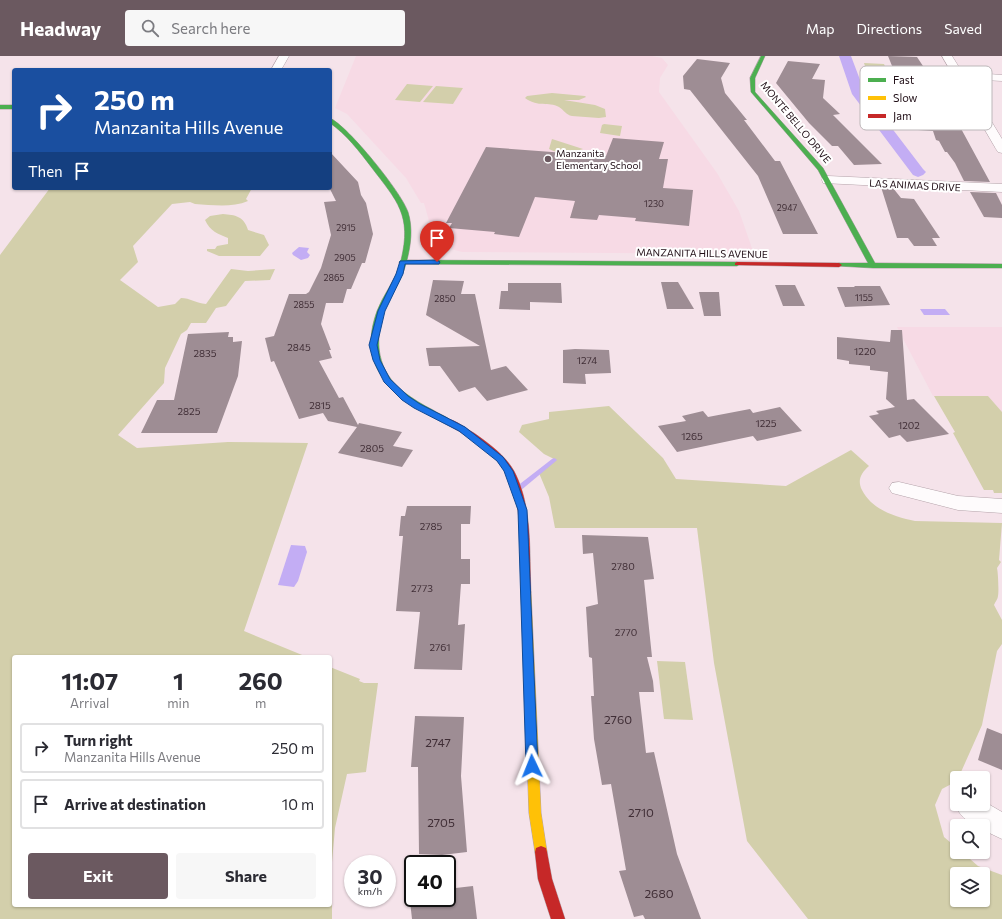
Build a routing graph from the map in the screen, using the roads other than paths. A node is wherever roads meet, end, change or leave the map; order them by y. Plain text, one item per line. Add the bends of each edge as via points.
1 (284, 56) edge
2 (763, 56) edge
3 (947, 56) edge
4 (953, 66) edge
5 (277, 68) edge
6 (992, 78) edge
7 (1002, 78) edge
8 (992, 80) edge
9 (1002, 81) edge
10 (0, 107) edge
11 (12, 107) edge
12 (332, 121) edge
13 (991, 130) edge
14 (1002, 149) edge
15 (828, 180) junction
16 (1002, 188) edge
17 (402, 262) junction
18 (873, 266) junction
19 (1002, 266) edge
20 (899, 488) dead end
21 (1002, 506) edge
22 (976, 811) edge
23 (1002, 828) edge
24 (558, 919) edge

1 - 5 street
2 - 15 street, MONTE BELLO DRIVE via 750,78 753,92
3 - 4 street
6 - 7 street
8 - 9 street
10 - 11 street
12 - 17 street via 355,143 398,197 408,227
13 - 14 street
15 - 16 street, LAS ANIMAS DRIVE
15 - 18 street, MONTE BELLO DRIVE
17 - 18 street, MANZANITA HILLS AVENUE
17 - 24 street via 400,274 376,326 373,345 378,364 387,380 405,398 462,429 500,459 509,471 523,510 535,813 545,880
18 - 19 street, MANZANITA HILLS AVENUE
20 - 21 street via 958,503
22 - 23 street

